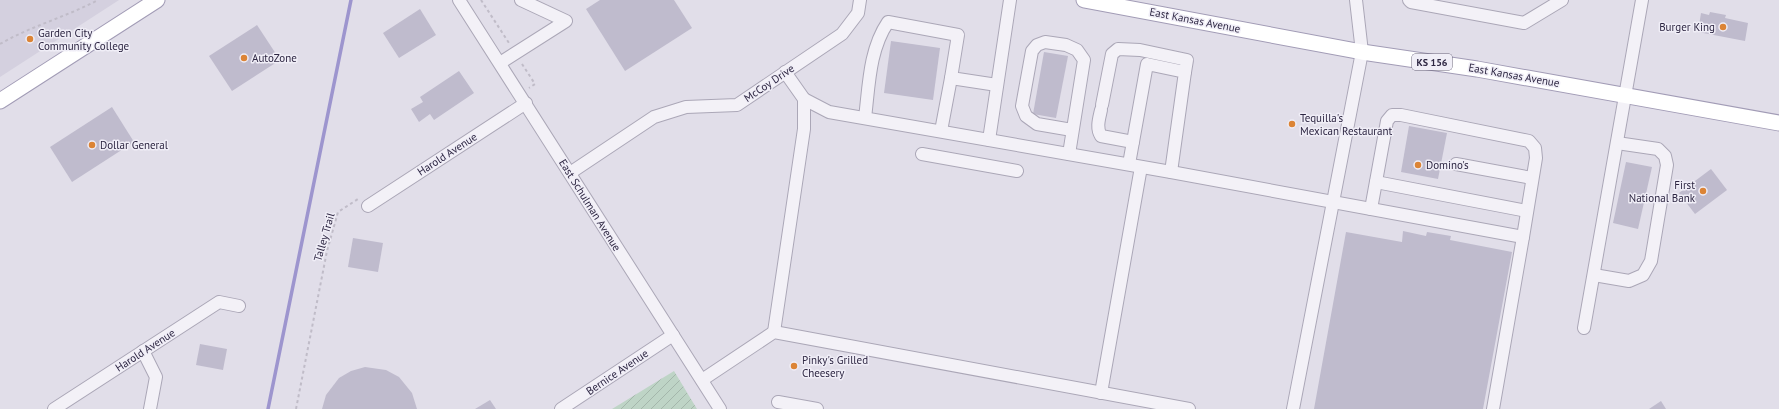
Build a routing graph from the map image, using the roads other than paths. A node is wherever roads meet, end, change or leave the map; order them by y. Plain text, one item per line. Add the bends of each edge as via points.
1 (157, 0) edge
2 (460, 0) edge
3 (521, 0) edge
4 (860, 0) edge
5 (1010, 0) edge
6 (1084, 0) edge
7 (1356, 0) edge
8 (1409, 0) edge
9 (1562, 0) edge
10 (1642, 0) edge
11 (1362, 52) junction
12 (500, 63) junction
13 (1186, 66) junction
14 (785, 72) junction
15 (951, 78) junction
16 (997, 85) junction
17 (1625, 95) junction
18 (804, 99) junction
19 (0, 101) edge
20 (526, 103) junction
21 (865, 118) junction
22 (1779, 123) edge
23 (1072, 130) junction
24 (941, 131) junction
25 (988, 140) junction
26 (1133, 142) junction
27 (1617, 143) junction
28 (922, 154) dead end
29 (1068, 154) junction
30 (1456, 164) dead end
31 (1135, 165) junction
32 (1017, 171) dead end
33 (1171, 172) junction
34 (570, 173) junction
35 (1532, 178) junction
36 (1376, 182) junction
37 (366, 201) road end
38 (1333, 202) junction
39 (1370, 209) junction
40 (1527, 211) junction
41 (1523, 237) junction
42 (1594, 275) junction
43 (239, 306) dead end
44 (1584, 328) dead end
45 (774, 332) junction
46 (673, 335) junction
47 (143, 351) junction
48 (702, 380) junction
49 (1101, 393) junction
50 (778, 402) dead end
51 (54, 409) edge
52 (150, 409) edge
53 (561, 409) edge
54 (720, 409) edge
55 (817, 409) edge
56 (1189, 409) edge
57 (1293, 409) edge
58 (1493, 409) edge

1 - 19 main road
2 - 12 street, East Schulman Avenue
3 - 12 street via 566,20
4 - 14 street, McCoy Drive via 858,13 842,34
5 - 16 street
6 - 11 main road, East Kansas Avenue / KS 156
7 - 11 street
8 - 9 street via 1524,23
10 - 17 street
11 - 17 main road, East Kansas Avenue / KS 156
11 - 38 street
12 - 20 street, East Schulman Avenue
13 - 26 street via 1147,64
13 - 26 street via 1140,50 1118,48 1112,54 1098,132 1101,136
13 - 33 street
14 - 18 street
14 - 34 street, McCoy Drive via 737,105 686,107 654,117
15 - 16 street
15 - 21 street via 958,35 888,22 881,33 873,58
15 - 24 street
16 - 25 street
17 - 22 main road, East Kansas Avenue / KS 156
17 - 27 street
18 - 21 street via 829,112
18 - 45 street via 804,130
20 - 34 street, East Schulman Avenue
20 - 37 street, Harold Avenue
21 - 24 street
23 - 23 street via 1084,60 1077,50 1066,45 1045,42 1037,45 1032,51 1022,106 1026,116 1037,124
23 - 29 street
24 - 25 street
25 - 29 street
26 - 31 street
27 - 42 street
27 - 42 street via 1658,149 1665,156 1667,165 1651,261 1643,275 1629,281
28 - 32 street
29 - 31 street
30 - 35 street
31 - 33 street
31 - 49 street
33 - 38 street
34 - 46 street, East Schulman Avenue
35 - 36 street via 1536,158 1535,148 1529,141 1392,115 1387,121
35 - 40 street
36 - 39 street
36 - 40 street
38 - 39 street
38 - 57 street
39 - 41 street
40 - 41 street
41 - 58 street
42 - 44 street
43 - 47 street, Harold Avenue via 219,302
45 - 48 street
45 - 49 street
46 - 48 street, East Schulman Avenue
46 - 53 street, Bernice Avenue
47 - 51 street, Harold Avenue
47 - 52 street via 156,377
48 - 54 street, East Schulman Avenue
49 - 56 street
50 - 55 street

